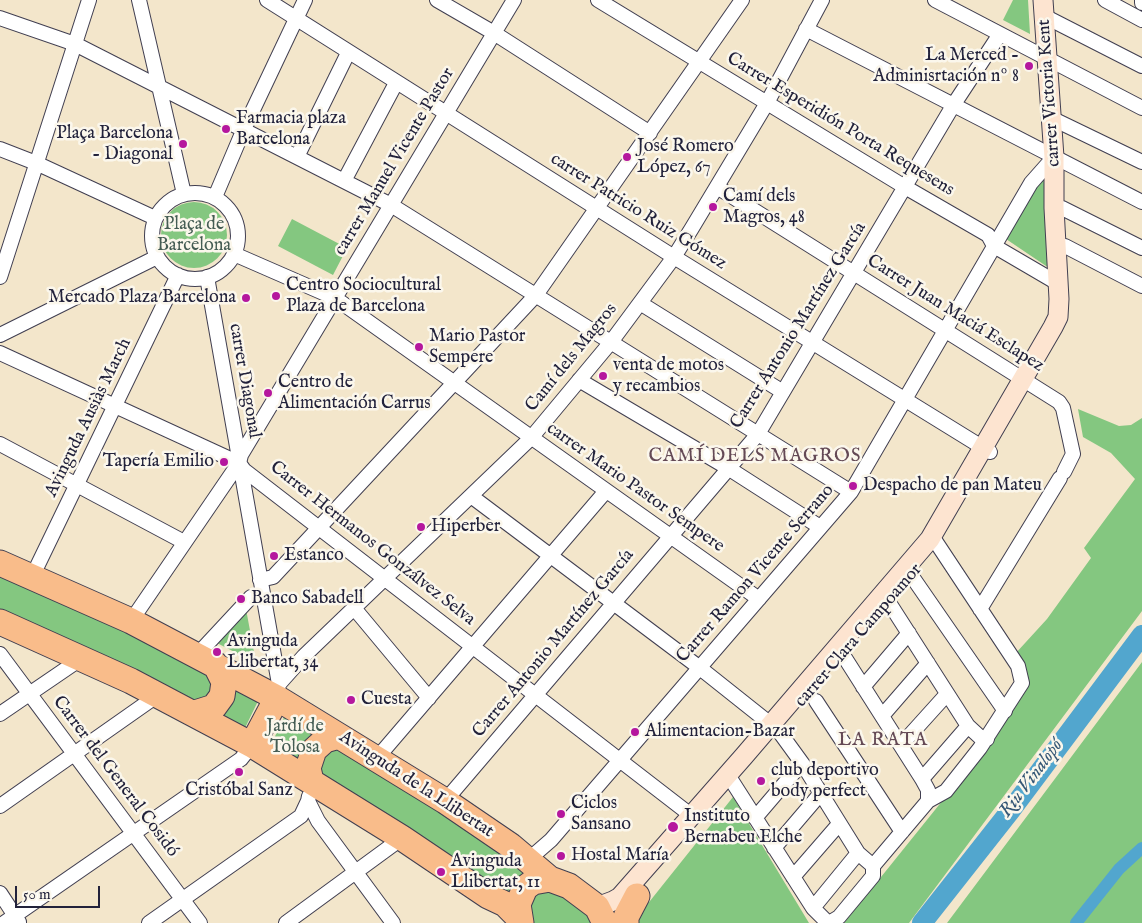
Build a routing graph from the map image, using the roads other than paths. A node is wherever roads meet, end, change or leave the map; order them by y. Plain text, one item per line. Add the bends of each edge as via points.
1 (89, 0) edge
2 (139, 0) edge
3 (267, 0) edge
4 (305, 0) edge
5 (436, 0) edge
6 (514, 0) edge
7 (598, 0) edge
8 (742, 0) edge
9 (822, 0) edge
10 (935, 0) edge
11 (1104, 0) edge
12 (1044, 8) edge
13 (0, 18) edge
14 (297, 18) junction
15 (1142, 20) edge
16 (806, 29) junction
17 (494, 33) junction
18 (1000, 34) junction
19 (75, 44) junction
20 (348, 53) junction
21 (1047, 58) junction
22 (699, 62) junction
23 (1142, 66) edge
24 (396, 83) junction
25 (160, 87) junction
26 (767, 103) junction
27 (954, 104) junction
28 (1142, 108) edge
29 (445, 114) junction
30 (1052, 118) junction
31 (243, 131) junction
32 (650, 133) junction
33 (0, 149) edge
34 (297, 157) junction
35 (1054, 157) junction
36 (1142, 162) edge
37 (36, 163) junction
38 (344, 181) junction
39 (717, 187) junction
40 (905, 187) junction
41 (184, 194) junction
42 (215, 197) junction
43 (1142, 202) edge
44 (391, 205) junction
45 (596, 208) junction
46 (1058, 208) junction
47 (155, 218) junction
48 (994, 246) junction
49 (1065, 246) junction
50 (1142, 248) edge
51 (234, 254) junction
52 (157, 257) junction
53 (674, 258) junction
54 (855, 273) junction
55 (178, 275) junction
56 (0, 277) edge
57 (207, 278) junction
58 (1059, 284) junction
59 (1142, 286) edge
60 (536, 295) junction
61 (336, 298) junction
62 (640, 303) junction
63 (1062, 318) junction
64 (946, 330) junction
65 (0, 336) edge
66 (611, 342) junction
67 (813, 342) junction
68 (0, 353) edge
69 (579, 380) junction
70 (1027, 381) junction
71 (455, 382) junction
72 (783, 392) junction
73 (905, 400) junction
74 (115, 407) junction
75 (758, 434) junction
76 (531, 438) junction
77 (0, 444) edge
78 (987, 450) junction
79 (239, 463) junction
80 (728, 468) junction
81 (78, 486) junction
82 (606, 491) junction
83 (851, 492) junction
84 (471, 496) junction
85 (320, 527) junction
86 (820, 527) junction
87 (670, 536) junction
88 (934, 540) junction
89 (184, 542) junction
90 (551, 555) junction
91 (0, 563) edge
92 (911, 575) junction
93 (32, 577) junction
94 (386, 578) junction
95 (260, 580) junction
96 (251, 597) dead end
97 (759, 599) junction
98 (885, 599) junction
99 (614, 603) junction
100 (354, 608) junction
101 (980, 609) junction
102 (131, 621) junction
103 (0, 622) edge
104 (909, 634) junction
105 (473, 646) junction
106 (840, 651) junction
107 (0, 654) edge
108 (82, 658) junction
109 (206, 659) junction
110 (928, 663) junction
111 (700, 668) junction
112 (863, 687) junction
113 (278, 691) junction
114 (30, 694) junction
115 (536, 694) junction
116 (948, 694) junction
117 (158, 695) junction
118 (429, 698) junction
119 (816, 700) dead end
120 (1005, 710) junction
121 (195, 713) junction
122 (0, 714) edge
123 (882, 716) junction
124 (968, 726) junction
125 (775, 727) junction
126 (339, 736) junction
127 (987, 739) junction
128 (252, 745) junction
129 (901, 746) junction
130 (74, 754) junction
131 (377, 758) junction
132 (620, 760) junction
133 (802, 763) junction
134 (730, 779) junction
135 (922, 779) junction
136 (310, 791) junction
137 (821, 793) junction
138 (445, 801) junction
139 (928, 801) junction
140 (0, 806) edge
141 (692, 816) junction
142 (755, 818) junction
143 (839, 824) junction
144 (902, 832) junction
145 (134, 834) junction
146 (402, 838) junction
147 (774, 848) junction
148 (858, 853) junction
149 (528, 860) junction
150 (873, 866) junction
151 (355, 872) junction
152 (793, 877) junction
153 (550, 879) junction
154 (0, 893) edge
155 (637, 896) junction
156 (183, 900) junction
157 (813, 908) junction
158 (605, 918) edge
159 (13, 920) edge
160 (520, 921) edge
161 (149, 923) edge
162 (200, 923) edge
163 (286, 923) edge
164 (393, 923) edge
165 (626, 923) edge
166 (829, 923) edge

1 - 19 street
2 - 25 street
3 - 14 street, carrer Patricio Ruiz Gómez
4 - 14 street
5 - 17 street
6 - 17 street, carrer Manuel Vicente Pastor
7 - 22 street, Carrer Esperidión Porta Requesens
8 - 22 street
9 - 16 street, Camí dels Magros
10 - 18 street
11 - 15 street
12 - 21 street, carrer Victoria Kent
12 - 23 street
13 - 19 street
14 - 20 street, carrer Patricio Ruiz Gómez
14 - 31 street
16 - 26 street, Camí dels Magros
16 - 27 street
17 - 29 street, carrer Manuel Vicente Pastor
17 - 32 street
18 - 21 street
18 - 27 street, Carrer Antonio Martínez García
19 - 25 street
19 - 37 street
20 - 24 street, carrer Patricio Ruiz Gómez
20 - 34 street
21 - 28 street
21 - 30 street, carrer Victoria Kent
22 - 26 street, Carrer Esperidión Porta Requesens
22 - 32 street
24 - 29 street, carrer Patricio Ruiz Gómez
24 - 38 street
25 - 31 street
25 - 41 street
26 - 39 street, Camí dels Magros
26 - 40 street, Carrer Esperidión Porta Requesens
27 - 35 street
27 - 40 street, Carrer Antonio Martínez García
29 - 44 street, carrer Manuel Vicente Pastor
29 - 45 street, carrer Patricio Ruiz Gómez
30 - 35 street, carrer Victoria Kent
30 - 36 street
31 - 34 street
31 - 42 street
32 - 45 street
33 - 37 street
34 - 38 street
35 - 43 street
35 - 46 street, carrer Victoria Kent
35 - 48 street, Carrer Ramon Vicente Serrano via 1031,183
37 - 47 street
37 - 56 street
38 - 44 street
39 - 53 street, Camí dels Magros
39 - 54 street, Carrer Juan Maciá Esclapez
40 - 48 street, Carrer Esperidión Porta Requesens via 988,235
40 - 54 street, Carrer Antonio Martínez García
41 - 42 street via 202,193
41 - 47 street via 166,203
42 - 51 street via 228,208 235,222 238,237
44 - 60 street
44 - 61 street, carrer Manuel Vicente Pastor
45 - 53 street, carrer Patricio Ruiz Gómez
45 - 60 street
46 - 49 street, carrer Victoria Kent
46 - 50 street
46 - 58 street, carrer Victoria Kent
47 - 52 street via 152,238
48 - 58 street, Carrer Esperidión Porta Requesens
48 - 64 street, Carrer Ramon Vicente Serrano
49 - 59 street
49 - 63 street, carrer Victoria Kent via 1069,299
51 - 57 street via 220,270
51 - 61 street, carrer Mario Pastor Sempere
52 - 55 street
52 - 65 street
53 - 62 street, Camí dels Magros
53 - 67 street, carrer Patricio Ruiz Gómez
54 - 64 street, Carrer Juan Maciá Esclapez
54 - 67 street, Carrer Antonio Martínez García
55 - 57 street via 191,279
55 - 74 street, Avinguda Ausiàs March
57 - 79 street, carrer Diagonal
58 - 63 street, carrer Victoria Kent
60 - 66 street
60 - 71 street
61 - 71 street, carrer Mario Pastor Sempere
61 - 79 street, carrer Manuel Vicente Pastor
62 - 66 street, Camí dels Magros
62 - 72 street
63 - 70 street, carrer Clara Campoamor
64 - 70 street, Carrer Juan Maciá Esclapez
64 - 73 street, Carrer Ramon Vicente Serrano
66 - 69 street, Camí dels Magros
66 - 75 street
67 - 72 street, Carrer Antonio Martínez García
67 - 73 street, carrer Patricio Ruiz Gómez
68 - 74 street, Carrer Hermanos Gonzálvez Selva
69 - 76 street, Camí dels Magros
69 - 80 street
70 - 78 street, carrer Clara Campoamor
70 - 101 street, Carrer Juan Maciá Esclapez via 1063,408 1072,454
71 - 76 street, carrer Mario Pastor Sempere
71 - 85 street
72 - 75 street, Carrer Antonio Martínez García
73 - 78 street, carrer Patricio Ruiz Gómez
73 - 83 street, Carrer Ramon Vicente Serrano
74 - 79 street, Carrer Hermanos Gonzálvez Selva
74 - 81 street, Avinguda Ausiàs March
75 - 80 street, Carrer Antonio Martínez García
75 - 83 street
76 - 82 street, carrer Mario Pastor Sempere
76 - 84 street, Camí dels Magros
77 - 81 street
78 - 88 street, carrer Clara Campoamor
79 - 85 street, Carrer Hermanos Gonzálvez Selva
79 - 89 street, carrer Manuel Vicente Pastor
79 - 95 street, carrer Diagonal
80 - 86 street
80 - 87 street, Carrer Antonio Martínez García
81 - 89 street
81 - 93 street, Avinguda Ausiàs March
82 - 87 street, carrer Mario Pastor Sempere
82 - 90 street
83 - 86 street, Carrer Ramon Vicente Serrano
84 - 90 street
84 - 94 street, Camí dels Magros
85 - 94 street, Carrer Hermanos Gonzálvez Selva
85 - 95 street via 274,578
86 - 97 street, Carrer Ramon Vicente Serrano
87 - 97 street, carrer Mario Pastor Sempere
87 - 99 street, Carrer Antonio Martínez García
88 - 92 street, carrer Clara Campoamor
88 - 98 street, carrer Clara Campoamor
88 - 101 street
89 - 102 street, carrer Manuel Vicente Pastor
90 - 99 street
90 - 105 street
91 - 93 highway, Avinguda de la Llibertat
92 - 98 street, carrer Clara Campoamor
92 - 120 street
93 - 102 highway, Avinguda de la Llibertat
94 - 100 street, Camí dels Magros
94 - 105 street, Carrer Hermanos Gonzálvez Selva
95 - 113 street, carrer Diagonal
96 - 109 street
97 - 111 street, Carrer Ramon Vicente Serrano
98 - 104 street
98 - 106 street, carrer Clara Campoamor
99 - 111 street
99 - 115 street, Carrer Antonio Martínez García
100 - 113 street, Camí dels Magros
100 - 118 street
101 - 120 street via 1018,666 1022,683
102 - 109 highway, Avinguda de la Llibertat
103 - 108 highway
104 - 110 street
104 - 112 street
105 - 115 street, Carrer Hermanos Gonzálvez Selva
105 - 118 street
106 - 112 street
106 - 125 street, carrer Clara Campoamor
107 - 114 street, Carrer del General Cosidó
108 - 114 street
108 - 117 highway
109 - 113 highway, Avinguda de la Llibertat
109 - 121 highway via 224,682 222,696 214,707
110 - 116 street
110 - 123 street
111 - 125 street
111 - 132 street, Carrer Ramon Vicente Serrano
112 - 123 street
113 - 126 highway, Avinguda de la Llibertat
113 - 128 highway
114 - 122 street
114 - 130 street, Carrer del General Cosidó
115 - 132 street, Carrer Hermanos Gonzálvez Selva
115 - 138 street, Carrer Antonio Martínez García
116 - 124 street
116 - 129 street
117 - 121 highway
117 - 130 street
118 - 131 street
119 - 144 street
120 - 127 street
121 - 128 highway
123 - 129 street
124 - 127 street via 981,738
124 - 135 street
125 - 133 street
125 - 134 street, carrer Clara Campoamor
126 - 131 highway, Avinguda de la Llibertat
126 - 136 highway via 325,740 314,750 308,768
127 - 139 street via 946,791
128 - 136 highway
128 - 145 street via 241,759
129 - 135 street
130 - 140 street
130 - 145 street, Carrer del General Cosidó
131 - 138 highway, Avinguda de la Llibertat
132 - 141 street, Carrer Hermanos Gonzálvez Selva
132 - 149 street, Carrer Ramon Vicente Serrano via 551,840
133 - 137 street
133 - 142 street
134 - 141 street, carrer Clara Campoamor
134 - 142 street
134 - 155 street, carrer Clara Campoamor
135 - 139 street via 928,790
136 - 146 highway
136 - 151 street via 318,821
136 - 156 street via 301,816
137 - 143 street
137 - 147 street
138 - 149 highway, Avinguda de la Llibertat
139 - 144 street
141 - 158 street, carrer Clara Campoamor via 620,896
142 - 147 street
143 - 148 street
143 - 152 street
144 - 150 street
145 - 156 street, Carrer del General Cosidó
145 - 159 street
146 - 151 street
146 - 160 highway via 505,904
147 - 152 street
148 - 150 street
148 - 157 street
149 - 153 highway, Avinguda de la Llibertat
150 - 166 street via 873,876 839,917
151 - 163 street
151 - 164 street
152 - 157 street
153 - 158 highway, Avinguda de la Llibertat via 569,886
153 - 160 highway via 533,882 525,888 518,904
154 - 159 street
155 - 158 street, carrer Clara Campoamor
155 - 165 highway via 626,916
156 - 161 street
156 - 162 street, Carrer del General Cosidó
157 - 166 street

